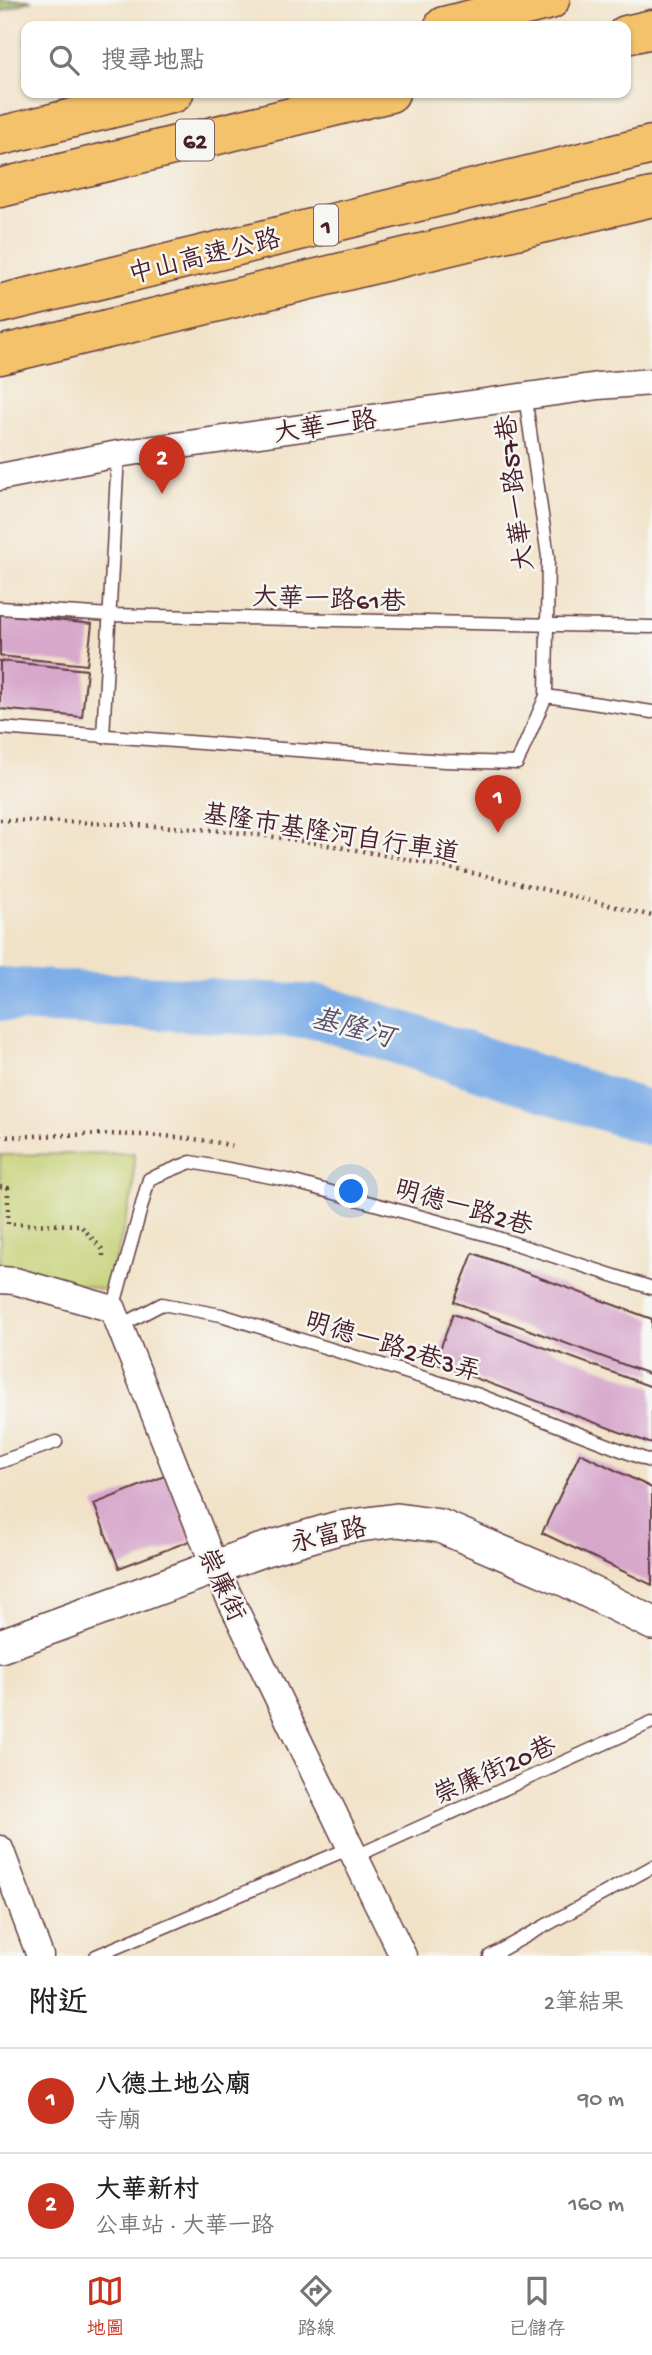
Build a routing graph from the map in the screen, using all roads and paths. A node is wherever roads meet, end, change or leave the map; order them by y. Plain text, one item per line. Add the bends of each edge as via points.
1 (550, 0) edge
2 (464, 21) edge
3 (652, 29) edge
4 (631, 34) edge
5 (154, 98) edge
6 (369, 98) edge
7 (0, 136) edge
8 (652, 145) edge
9 (0, 188) edge
10 (652, 197) edge
11 (0, 304) edge
12 (0, 355) edge
13 (652, 382) edge
14 (526, 396) junction
15 (118, 454) junction
16 (0, 477) edge
17 (0, 608) edge
18 (111, 615) junction
19 (546, 627) junction
20 (652, 627) edge
21 (546, 696) junction
22 (652, 712) edge
23 (0, 728) edge
24 (103, 737) junction
25 (0, 820) edge
26 (652, 916) edge
27 (0, 1187) edge
28 (0, 1280) edge
29 (652, 1288) edge
30 (111, 1314) junction
31 (56, 1442) dead end
32 (0, 1462) edge
33 (652, 1462) edge
34 (215, 1568) junction
35 (652, 1623) edge
36 (0, 1646) edge
37 (652, 1722) edge
38 (0, 1849) edge
39 (352, 1852) junction
40 (652, 1867) edge
41 (40, 1956) edge
42 (96, 1956) edge
43 (403, 1956) edge
44 (490, 1956) edge

1 - 2 highway
3 - 4 highway
5 - 7 highway, 62
6 - 9 highway, 62
8 - 11 highway, 中山高速公路 / 1
10 - 12 highway, 中山高速公路 / 1
13 - 14 street, 大華一路
14 - 15 street, 大華一路
14 - 19 lane, 大華一路57巷 via 548,557
15 - 16 street, 大華一路
15 - 18 lane
17 - 18 lane, 大華一路61巷
18 - 19 lane, 大華一路61巷
18 - 24 lane
19 - 20 lane
19 - 21 lane, 大華一路57巷
21 - 22 lane
21 - 24 lane, 大華一路57巷 via 517,763
23 - 24 lane
25 - 26 path, 基隆市基隆河自行車道 via 130,824 281,838 436,865
27 - 30 path via 8,1188 8,1224 80,1225 103,1250
28 - 30 street
29 - 30 lane, 明德一路2巷 via 488,1235 286,1180 191,1162 149,1179
30 - 33 lane, 明德一路2巷3弄 via 162,1304 221,1315 479,1395
30 - 34 street, 崇廉街
31 - 32 lane
34 - 35 street, 永富路 via 338,1528 397,1520 440,1526
34 - 36 street, 永富路
34 - 39 street, 崇廉街
37 - 39 lane, 崇廉街20巷
38 - 41 street
39 - 42 lane, 崇廉街20巷
39 - 43 street, 崇廉街
40 - 44 lane

